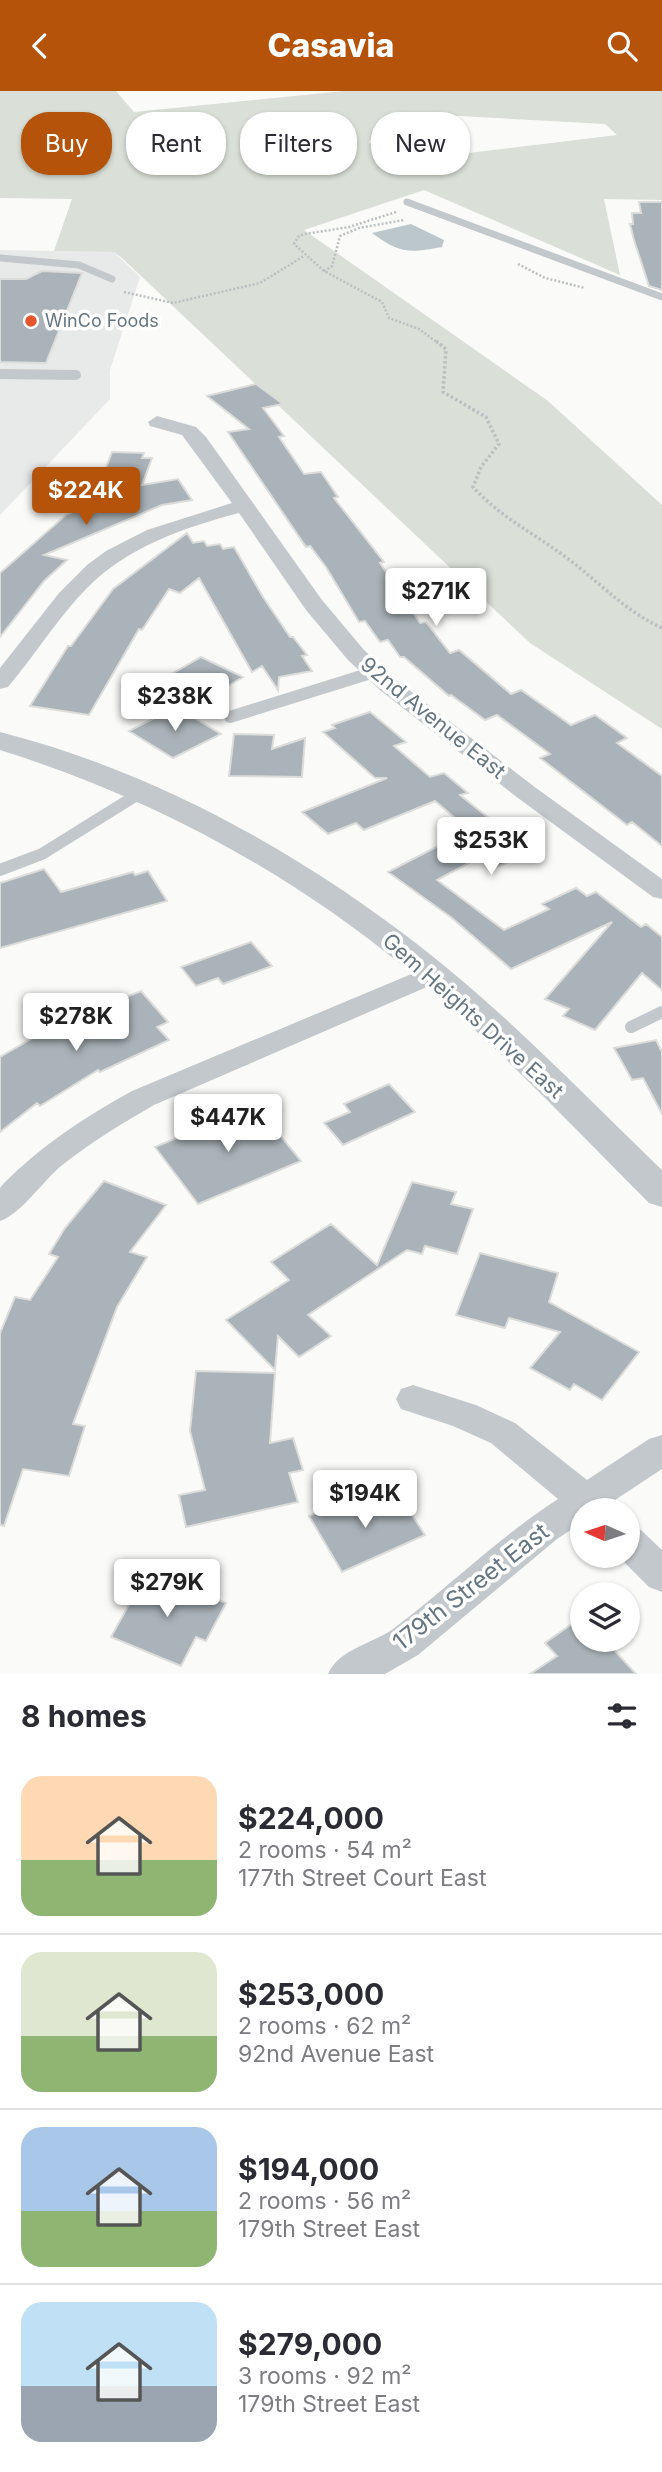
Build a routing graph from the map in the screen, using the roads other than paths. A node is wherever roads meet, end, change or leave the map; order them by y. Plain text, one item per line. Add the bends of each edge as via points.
1 (411, 204) road end
2 (0, 258) edge
3 (112, 279) dead end
4 (662, 297) edge
5 (0, 374) edge
6 (76, 375) dead end
7 (157, 422) dead end
8 (243, 506) junction
9 (374, 672) junction
10 (0, 682) edge
11 (230, 717) dead end
12 (0, 740) edge
13 (140, 793) junction
14 (0, 870) edge
15 (662, 891) edge
16 (433, 974) junction
17 (662, 1011) edge
18 (631, 1027) dead end
19 (662, 1193) edge
20 (0, 1209) edge
21 (413, 1399) dead end
22 (662, 1450) edge
23 (585, 1498) edge
24 (601, 1498) edge
25 (570, 1515) edge
26 (640, 1553) edge
27 (662, 1575) edge
28 (348, 1674) edge

1 - 4 lane
2 - 3 lane via 79,265
5 - 6 lane
7 - 8 street, 92nd Avenue East via 189,431
8 - 9 street, 92nd Avenue East via 332,629
8 - 10 street via 167,528 114,554 79,585
9 - 11 lane
9 - 15 street, 92nd Avenue East via 527,793
12 - 13 street, Gem Heights Drive East via 74,764
13 - 14 lane via 42,854
13 - 16 street, Gem Heights Drive East via 177,808 309,882
16 - 19 street, Gem Heights Drive East
16 - 20 street via 143,1098 52,1156
17 - 18 lane
21 - 23 street via 503,1433
22 - 24 street, 179th Street East
25 - 28 street, 179th Street East via 544,1528 404,1643
26 - 27 street

